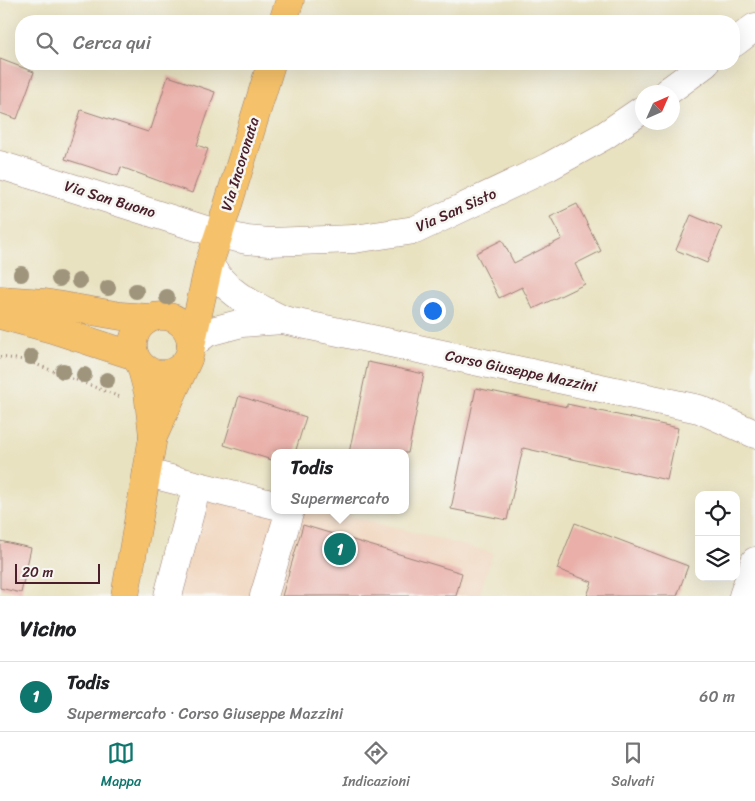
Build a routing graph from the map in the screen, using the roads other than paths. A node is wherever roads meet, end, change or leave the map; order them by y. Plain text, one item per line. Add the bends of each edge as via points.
1 (290, 0) edge
2 (285, 15) edge
3 (755, 27) edge
4 (740, 38) edge
5 (269, 70) edge
6 (697, 70) edge
7 (676, 85) edge
8 (635, 115) edge
9 (0, 165) edge
10 (220, 234) junction
11 (209, 264) junction
12 (0, 300) edge
13 (0, 315) edge
14 (157, 317) junction
15 (283, 320) junction
16 (189, 352) junction
17 (138, 361) junction
18 (755, 434) edge
19 (154, 437) junction
20 (147, 473) junction
21 (197, 486) junction
22 (271, 504) edge
23 (289, 514) edge
24 (755, 561) edge
25 (125, 596) edge
26 (168, 596) edge
27 (264, 596) edge
28 (743, 596) edge

1 - 2 main road
3 - 4 street
5 - 10 main road, Via Incoronata
6 - 7 street
8 - 10 street, Via San Sisto via 548,167 415,230 354,239 269,242
9 - 10 street, Via San Buono
10 - 11 main road, Via Incoronata
11 - 14 main road, Via Incoronata
11 - 15 street, Corso Giuseppe Mazzini via 224,285 241,298
11 - 16 main road, Via Incoronata
12 - 14 main road via 45,303 121,316
13 - 17 main road via 52,328
14 - 16 main road via 180,322 190,337
14 - 17 main road via 142,323 136,330 132,347
15 - 16 street, Corso Giuseppe Mazzini via 242,323 208,332
15 - 18 street, Corso Giuseppe Mazzini via 699,409
16 - 17 main road via 182,366 166,374 148,371
16 - 19 main road
17 - 19 main road via 148,392
19 - 20 main road
20 - 21 street
20 - 25 main road
21 - 22 street
21 - 26 street
23 - 27 street
24 - 28 street

